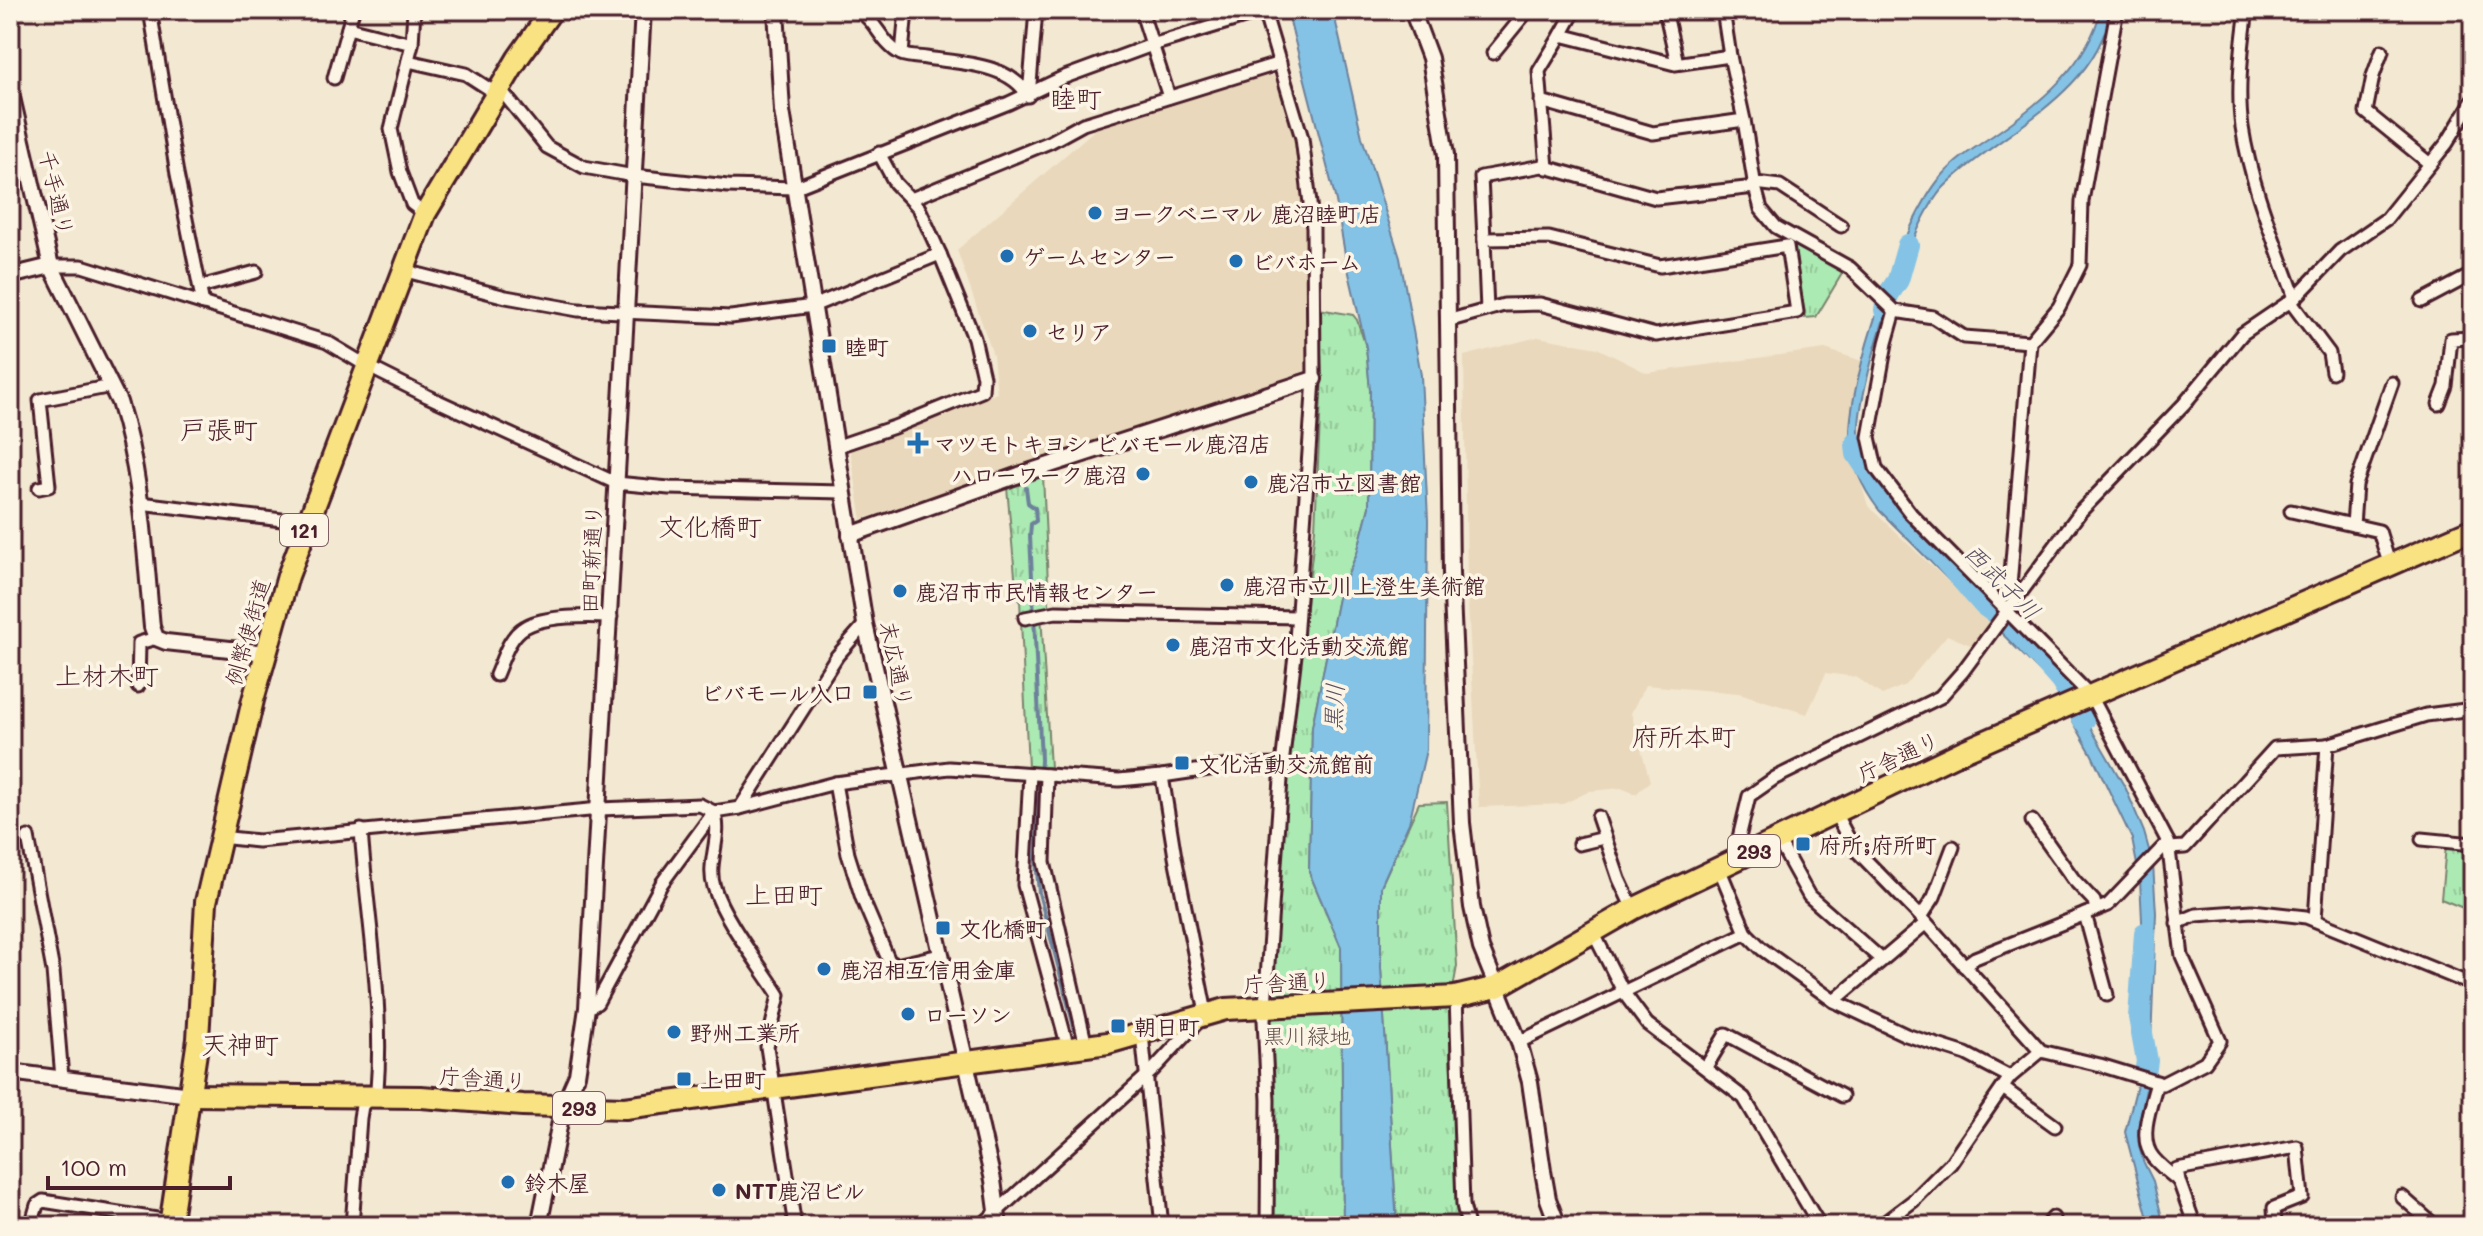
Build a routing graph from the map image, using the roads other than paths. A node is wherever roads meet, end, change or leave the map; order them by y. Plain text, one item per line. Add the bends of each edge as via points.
1 (150, 10) edge
2 (353, 10) edge
3 (414, 10) edge
4 (552, 10) edge
5 (643, 10) edge
6 (776, 10) edge
7 (857, 10) edge
8 (906, 10) edge
9 (1036, 10) edge
10 (1141, 10) edge
11 (1412, 10) edge
12 (1528, 10) edge
13 (1575, 10) edge
14 (1665, 10) edge
15 (1723, 10) edge
16 (2117, 10) edge
17 (2247, 10) edge
18 (1264, 11) edge
19 (348, 28) junction
20 (1561, 35) junction
21 (412, 44) junction
22 (1152, 45) junction
23 (2382, 51) dead end
24 (1493, 53) dead end
25 (902, 54) junction
26 (1730, 56) junction
27 (408, 61) junction
28 (1280, 63) junction
29 (1677, 63) junction
30 (334, 78) dead end
31 (10, 89) edge
32 (498, 92) junction
33 (1026, 92) junction
34 (1169, 97) junction
35 (2473, 100) edge
36 (1541, 101) junction
37 (1744, 120) junction
38 (879, 153) junction
39 (2430, 164) junction
40 (1547, 168) junction
41 (634, 176) junction
42 (1755, 185) junction
43 (794, 188) junction
44 (911, 199) junction
45 (425, 214) junction
46 (1841, 226) dead end
47 (1484, 239) junction
48 (940, 254) junction
49 (51, 266) junction
50 (402, 270) junction
51 (256, 272) dead end
52 (2473, 274) edge
53 (10, 276) edge
54 (200, 287) junction
55 (2292, 300) junction
56 (2422, 301) dead end
57 (203, 304) junction
58 (813, 306) junction
59 (1487, 310) junction
60 (1895, 311) junction
61 (625, 312) junction
62 (1447, 321) junction
63 (2473, 338) edge
64 (2030, 342) junction
65 (367, 366) junction
66 (2332, 372) dead end
67 (1314, 379) junction
68 (2392, 383) dead end
69 (112, 386) junction
70 (2439, 404) dead end
71 (835, 447) junction
72 (616, 483) junction
73 (39, 488) dead end
74 (843, 492) junction
75 (140, 503) junction
76 (2291, 511) dead end
77 (307, 523) junction
78 (2353, 525) junction
79 (2473, 529) edge
80 (850, 535) junction
81 (2390, 566) junction
82 (2018, 595) junction
83 (2006, 611) junction
84 (611, 617) junction
85 (1297, 617) junction
86 (1025, 618) dead end
87 (865, 624) junction
88 (156, 638) junction
89 (266, 653) junction
90 (496, 675) dead end
91 (138, 686) dead end
92 (2087, 698) junction
93 (2473, 709) edge
94 (2327, 745) junction
95 (1282, 765) junction
96 (898, 773) junction
97 (1030, 774) junction
98 (1047, 775) junction
99 (1162, 776) junction
100 (835, 783) junction
101 (740, 808) junction
102 (600, 809) junction
103 (714, 812) junction
104 (1835, 813) junction
105 (1603, 821) dead end
106 (2032, 821) dead end
107 (361, 830) junction
108 (28, 837) dead end
109 (220, 837) junction
110 (1604, 838) junction
111 (2422, 839) dead end
112 (1778, 840) junction
113 (1579, 844) dead end
114 (2473, 844) edge
115 (2169, 845) junction
116 (1953, 847) dead end
117 (1745, 856) junction
118 (1719, 868) junction
119 (1633, 909) junction
120 (2091, 912) junction
121 (2315, 919) junction
122 (1924, 920) junction
123 (2177, 923) junction
124 (1593, 932) junction
125 (1746, 933) junction
126 (940, 955) junction
127 (1881, 959) junction
128 (1964, 966) junction
129 (2473, 985) edge
130 (1497, 987) junction
131 (1624, 993) junction
132 (2107, 995) dead end
133 (1455, 997) junction
134 (1834, 1001) junction
135 (1268, 1007) junction
136 (587, 1008) junction
137 (1206, 1013) junction
138 (1142, 1034) junction
139 (1519, 1042) junction
140 (1077, 1047) junction
141 (2041, 1051) junction
142 (966, 1061) junction
143 (1706, 1067) junction
144 (10, 1072) edge
145 (1146, 1076) junction
146 (2010, 1077) junction
147 (62, 1078) junction
148 (2157, 1082) junction
149 (2003, 1088) junction
150 (774, 1089) junction
151 (190, 1095) junction
152 (1842, 1096) dead end
153 (370, 1097) junction
154 (563, 1107) junction
155 (2055, 1126) dead end
156 (2179, 1181) junction
157 (2402, 1197) dead end
158 (998, 1218) edge
159 (170, 1224) edge
160 (31, 1226) edge
161 (201, 1226) edge
162 (352, 1226) edge
163 (539, 1226) edge
164 (795, 1226) edge
165 (981, 1226) edge
166 (1162, 1226) edge
167 (1267, 1226) edge
168 (1468, 1226) edge
169 (1558, 1226) edge
170 (1820, 1226) edge
171 (1880, 1226) edge
172 (2195, 1226) edge
173 (2263, 1226) edge
174 (2435, 1226) edge

1 - 54 street
2 - 19 street
3 - 21 street
4 - 32 highway, 例幣使街道 / 121
5 - 41 street, 田町新通り
6 - 43 street, 末広通り via 778,73
7 - 25 street
8 - 25 street
9 - 33 street
10 - 22 street
11 - 62 street via 1430,58 1446,155
12 - 24 street
13 - 20 street
14 - 29 street
15 - 26 street
16 - 64 street via 2082,201 2080,265 2059,307
17 - 55 street via 2241,125
18 - 22 street
18 - 28 street
19 - 21 street
19 - 30 street
20 - 29 street
20 - 36 street via 1539,71
21 - 27 street
22 - 33 street
22 - 34 street
23 - 39 street via 2366,112
25 - 33 street via 981,66 1016,81
26 - 29 street
26 - 37 street
27 - 32 street via 466,74
27 - 45 street via 391,129 392,146 412,204
28 - 34 street
28 - 67 street via 1302,138 1313,228
31 - 49 street, 千手通り
32 - 41 street via 547,147 594,170
32 - 45 highway, 例幣使街道 / 121
33 - 38 street
34 - 44 street via 1083,124
35 - 39 street
36 - 37 street via 1653,133
36 - 40 street
37 - 42 street
38 - 43 street
38 - 44 street
39 - 55 street via 2386,219 2340,251
40 - 42 street via 1656,198
40 - 47 street via 1481,177
41 - 43 street
41 - 61 street, 田町新通り
42 - 46 street via 1780,186
42 - 60 street via 1761,209 1776,227 1850,268
43 - 58 street, 末広通り
44 - 48 street
45 - 50 highway, 例幣使街道 / 121
47 - 59 street
47 - 59 street via 1549,238 1660,266 1787,246 1797,312 1656,335 1540,304
48 - 58 street
48 - 71 street via 974,338 982,391
49 - 53 street, 千手通り
49 - 57 street via 82,266
49 - 69 street
50 - 61 street via 506,297
50 - 65 highway, 例幣使街道 / 121
51 - 54 street
52 - 56 street
54 - 57 street
55 - 66 street via 2329,353
55 - 82 street via 2242,334 2184,404 2081,511
57 - 65 street via 327,342
58 - 61 street via 731,317
58 - 71 street, 末広通り
59 - 62 street
60 - 64 street via 1933,317 1964,337
60 - 83 street via 1869,437 1876,468 1911,514
61 - 72 street, 田町新通り
62 - 130 street via 1462,823 1477,932
63 - 70 street via 2451,339
64 - 82 street via 2010,586
65 - 72 street
65 - 77 highway, 例幣使街道 / 121
67 - 80 street
67 - 85 street
68 - 78 street via 2356,485
69 - 73 street via 40,400 49,486
69 - 75 street via 125,419
71 - 74 street, 末広通り
72 - 74 street
72 - 84 street, 田町新通り
74 - 80 street, 末広通り
75 - 77 street
75 - 88 street
76 - 78 street
77 - 89 highway, 例幣使街道 / 121
78 - 81 street via 2379,531
79 - 81 highway, 庁舎通り / 293
80 - 87 street, 末広通り
81 - 92 highway, 庁舎通り / 293
82 - 83 street
83 - 92 street
83 - 117 street via 1940,697 1775,778 1749,796 1738,842
84 - 90 street via 569,615 524,627 508,646
84 - 102 street, 田町新通り
85 - 86 street via 1056,612
85 - 95 street
87 - 96 street, 末広通り
87 - 101 street via 837,656
88 - 89 street
88 - 91 street via 139,643
89 - 109 highway, 例幣使街道 / 121
92 - 104 highway, 庁舎通り / 293
92 - 115 street
93 - 94 street via 2426,715
94 - 115 street via 2275,748 2185,847
94 - 121 street
95 - 99 street
95 - 135 street
96 - 97 street via 949,768
96 - 100 street
96 - 126 street, 末広通り
97 - 98 street
97 - 140 street via 1024,885
98 - 99 street via 1119,780
98 - 140 street via 1044,862
99 - 137 street
100 - 101 street
100 - 126 street via 848,854 889,961 896,965
101 - 103 street
102 - 103 street via 700,805
102 - 107 street
102 - 136 street, 田町新通り
103 - 136 street via 662,883 597,1003
103 - 150 street via 718,824 713,885 779,995 767,1047
104 - 112 highway, 庁舎通り / 293
104 - 122 street via 1853,847
105 - 110 street
106 - 120 street via 2094,901
107 - 109 street via 258,841
107 - 153 street via 380,1025 377,1090
108 - 147 street via 53,971
109 - 151 highway, 例幣使街道 / 121 via 204,921
110 - 113 street
110 - 119 street
111 - 114 street
112 - 117 highway, 庁舎通り / 293
112 - 127 street via 1809,896
115 - 120 street via 2108,905
115 - 123 street
116 - 122 street
117 - 118 highway, 庁舎通り / 293
118 - 119 highway, 庁舎通り / 293
118 - 125 street
119 - 124 highway, 庁舎通り / 293
120 - 128 street
120 - 132 street
121 - 123 street via 2252,911 2196,915
121 - 129 street
122 - 127 street
122 - 128 street
123 - 148 street via 2182,956 2220,1041 2205,1062
124 - 130 highway, 庁舎通り / 293
124 - 131 street
125 - 131 street
125 - 134 street
126 - 142 street, 末広通り
127 - 134 street
128 - 141 street
130 - 133 highway, 庁舎通り / 293
130 - 139 street
131 - 139 street
131 - 143 street via 1647,1024
133 - 135 highway, 庁舎通り / 293
133 - 168 street
134 - 146 street
135 - 137 highway, 庁舎通り / 293
135 - 167 street
136 - 154 street, 田町新通り via 577,1075
137 - 138 highway, 庁舎通り / 293
137 - 145 street
138 - 140 highway, 庁舎通り / 293
138 - 145 street
139 - 169 street via 1533,1095 1548,1199
140 - 142 highway, 庁舎通り / 293
141 - 146 street
141 - 148 street
142 - 150 highway, 庁舎通り / 293
142 - 158 street, 末広通り
143 - 152 street via 1726,1034
143 - 170 street via 1744,1098
144 - 147 street, 庁舎通り
145 - 158 street
145 - 166 street
146 - 149 street
147 - 151 street, 庁舎通り
148 - 156 street via 2146,1131 2148,1148
149 - 155 street
149 - 171 street via 1951,1163
150 - 154 highway, 庁舎通り / 293 via 625,1108
150 - 164 street
151 - 153 highway, 庁舎通り / 293
151 - 159 highway, 例幣使街道 / 121
153 - 154 highway, 庁舎通り / 293
153 - 162 street via 360,1118
154 - 163 street, 田町新通り
156 - 172 street
156 - 173 street via 2177,1169 2297,1147 2302,1197 2274,1208 2275,1224
157 - 174 street
158 - 165 street
159 - 160 street via 43,1201
159 - 161 street

